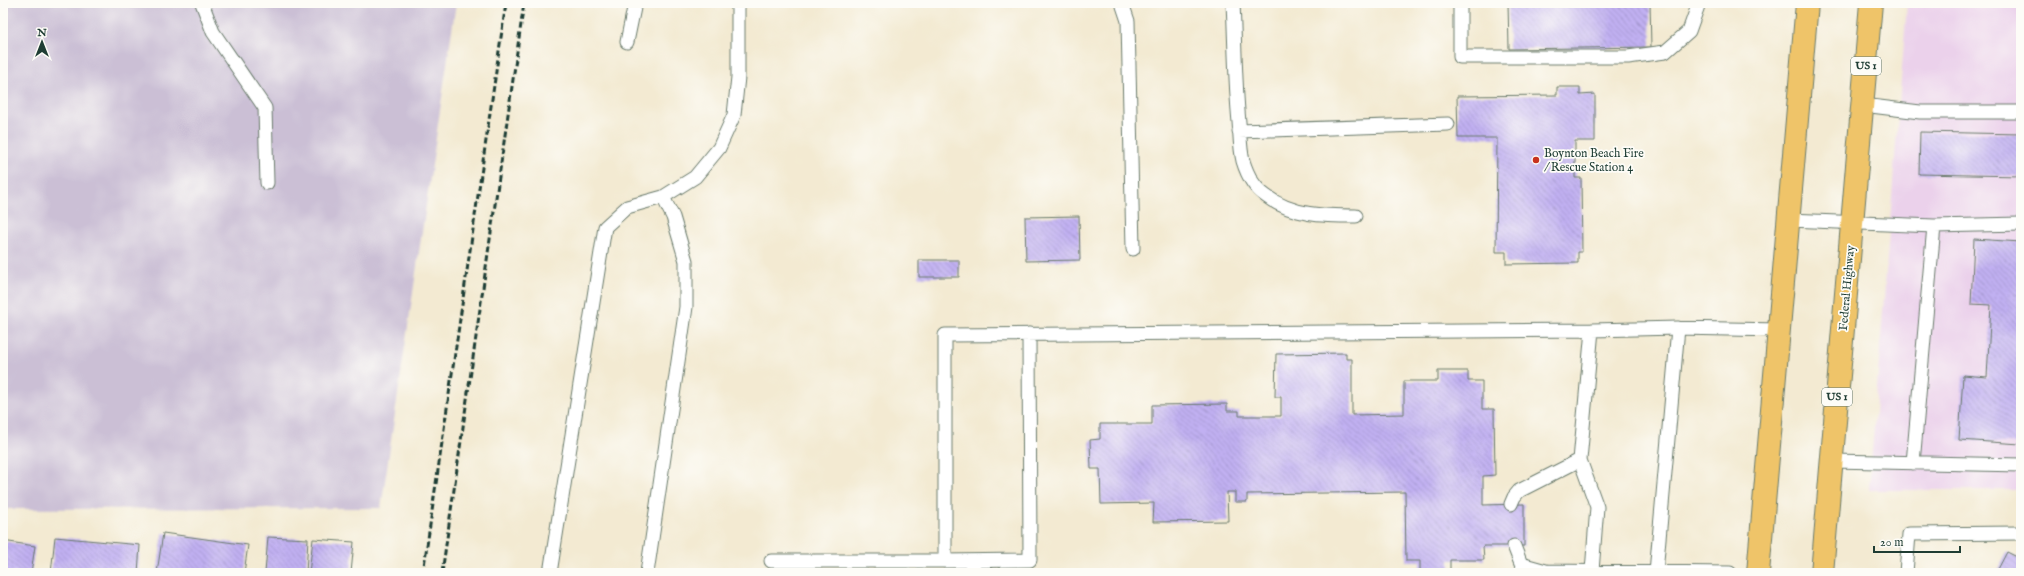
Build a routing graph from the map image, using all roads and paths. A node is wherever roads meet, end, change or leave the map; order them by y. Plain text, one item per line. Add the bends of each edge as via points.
1 (202, 3) edge
2 (635, 3) edge
3 (738, 3) edge
4 (1122, 3) edge
5 (1233, 3) edge
6 (1460, 3) edge
7 (1699, 3) edge
8 (1807, 3) edge
9 (1871, 3) edge
10 (627, 42) dead end
11 (1863, 105) junction
12 (2021, 112) edge
13 (1448, 124) dead end
14 (1239, 131) junction
15 (267, 183) dead end
16 (663, 197) junction
17 (1356, 216) dead end
18 (1789, 220) junction
19 (1853, 222) junction
20 (2021, 224) edge
21 (1934, 226) junction
22 (1133, 249) dead end
23 (1678, 328) junction
24 (1592, 330) junction
25 (1779, 330) junction
26 (1029, 334) junction
27 (1580, 460) junction
28 (1832, 460) junction
29 (1913, 463) junction
30 (2021, 466) edge
31 (1511, 504) dead end
32 (2021, 533) edge
33 (1514, 546) dead end
34 (771, 561) dead end
35 (945, 561) junction
36 (1592, 571) junction
37 (1656, 572) junction
38 (550, 573) edge
39 (647, 573) edge
40 (1730, 573) edge
41 (1758, 573) edge
42 (1822, 573) edge
43 (1906, 573) edge

1 - 15 lane via 213,32 265,108
2 - 10 lane
3 - 16 lane via 738,78 734,115 719,148 695,177
4 - 22 lane via 1128,21
5 - 14 lane
6 - 7 lane via 1460,56 1628,56 1665,52 1689,31
8 - 18 main road
9 - 11 main road, Federal Highway / US 1
11 - 12 lane via 1920,112
11 - 19 main road, Federal Highway / US 1
13 - 14 lane
14 - 17 lane via 1250,179 1265,196 1281,206 1301,213
16 - 38 lane via 627,207 605,227
16 - 39 lane via 673,217 686,261 686,307
18 - 19 lane
18 - 25 main road
19 - 21 lane
19 - 28 main road, Federal Highway / US 1
20 - 21 lane
21 - 29 lane
23 - 24 lane
23 - 25 lane
23 - 37 lane
24 - 26 lane
24 - 27 lane
25 - 41 main road
26 - 35 lane via 945,335
26 - 35 lane via 1030,560
27 - 31 lane via 1519,491
27 - 36 lane via 1597,507
28 - 29 lane
28 - 42 main road, Federal Highway / US 1
29 - 30 lane
32 - 43 lane via 1909,534
33 - 36 lane via 1521,564 1533,568 1546,571
34 - 35 lane
36 - 37 lane
37 - 40 lane

